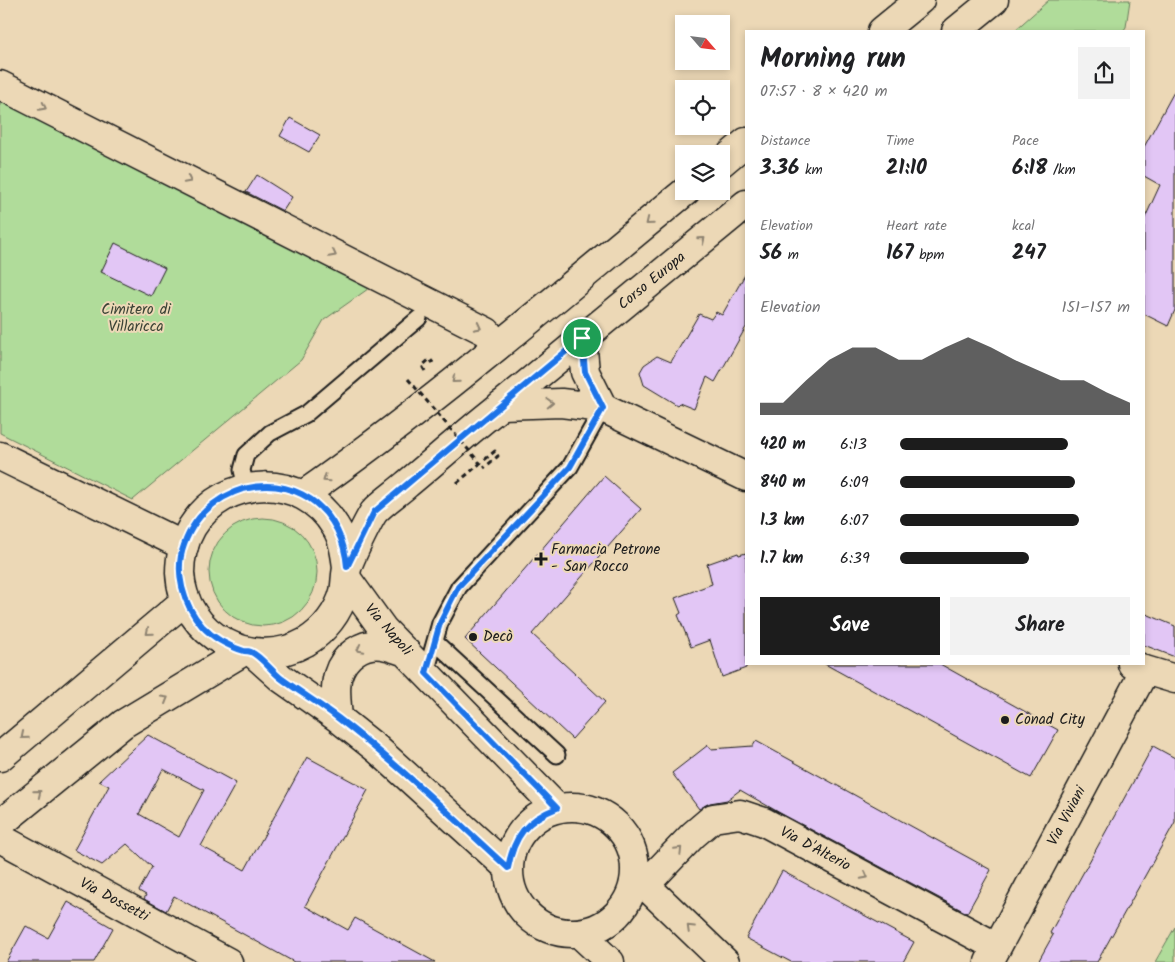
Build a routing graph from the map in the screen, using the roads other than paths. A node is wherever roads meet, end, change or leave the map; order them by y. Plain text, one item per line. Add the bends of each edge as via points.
1 (920, 0) edge
2 (994, 0) edge
3 (883, 30) edge
4 (957, 30) edge
5 (0, 84) edge
6 (745, 143) edge
7 (730, 155) edge
8 (675, 200) edge
9 (745, 205) edge
10 (419, 318) dead end
11 (582, 338) junction
12 (498, 346) junction
13 (501, 406) junction
14 (603, 408) junction
15 (0, 456) edge
16 (745, 477) edge
17 (246, 488) junction
18 (303, 495) junction
19 (184, 546) junction
20 (347, 573) junction
21 (186, 600) junction
22 (435, 642) junction
23 (248, 652) junction
24 (406, 652) junction
25 (1138, 667) edge
26 (426, 673) junction
27 (1175, 679) edge
28 (338, 718) junction
29 (557, 755) dead end
30 (0, 757) edge
31 (557, 808) junction
32 (0, 824) edge
33 (0, 838) edge
34 (508, 868) junction
35 (640, 883) junction
36 (579, 933) junction
37 (993, 955) edge
38 (228, 962) edge
39 (610, 962) edge
40 (725, 962) edge

1 - 3 street
2 - 4 street
5 -> 12 street via 487,332
6 - 7 street
8 -> 12 street
11 -> 9 street, Corso Europa
10 - 17 lane via 306,414 270,433 246,455 242,470
11 - 13 street, Corso Europa
11 - 14 street via 585,372
12 -> 18 street via 355,459
13 -> 14 street via 561,403
13 - 20 street, Corso Europa via 374,512
14 - 16 street
14 - 22 lane via 570,467 458,587 440,623
15 - 19 street
17 - 18 street via 275,486
17 - 19 street via 232,492 207,508 193,526
18 - 20 street via 335,525 341,538
19 - 21 street via 180,573
20 - 23 street via 339,607 309,640 281,651
20 - 24 street, Via Napoli via 383,629
21 - 23 street via 193,615 215,638
21 -> 30 street
22 - 26 lane
22 - 29 lane
23 - 28 street
32 -> 23 street via 123,724
24 - 26 street, Via Napoli
24 -> 28 street via 384,645 369,645 355,650 338,675
25 - 27 street
25 - 37 street, Via Viviani
26 - 31 street, Via Napoli
28 - 34 street via 377,749
31 - 34 street via 542,814 523,830 511,852
31 - 35 street via 574,806 592,810 622,830 631,846
33 - 38 street, Via Dossetti
34 - 36 street via 510,886 529,917 561,933
35 - 36 street via 609,921
35 -> 37 street, Via D'Alterio via 713,818 740,814 764,822
40 -> 35 street
36 - 39 street

